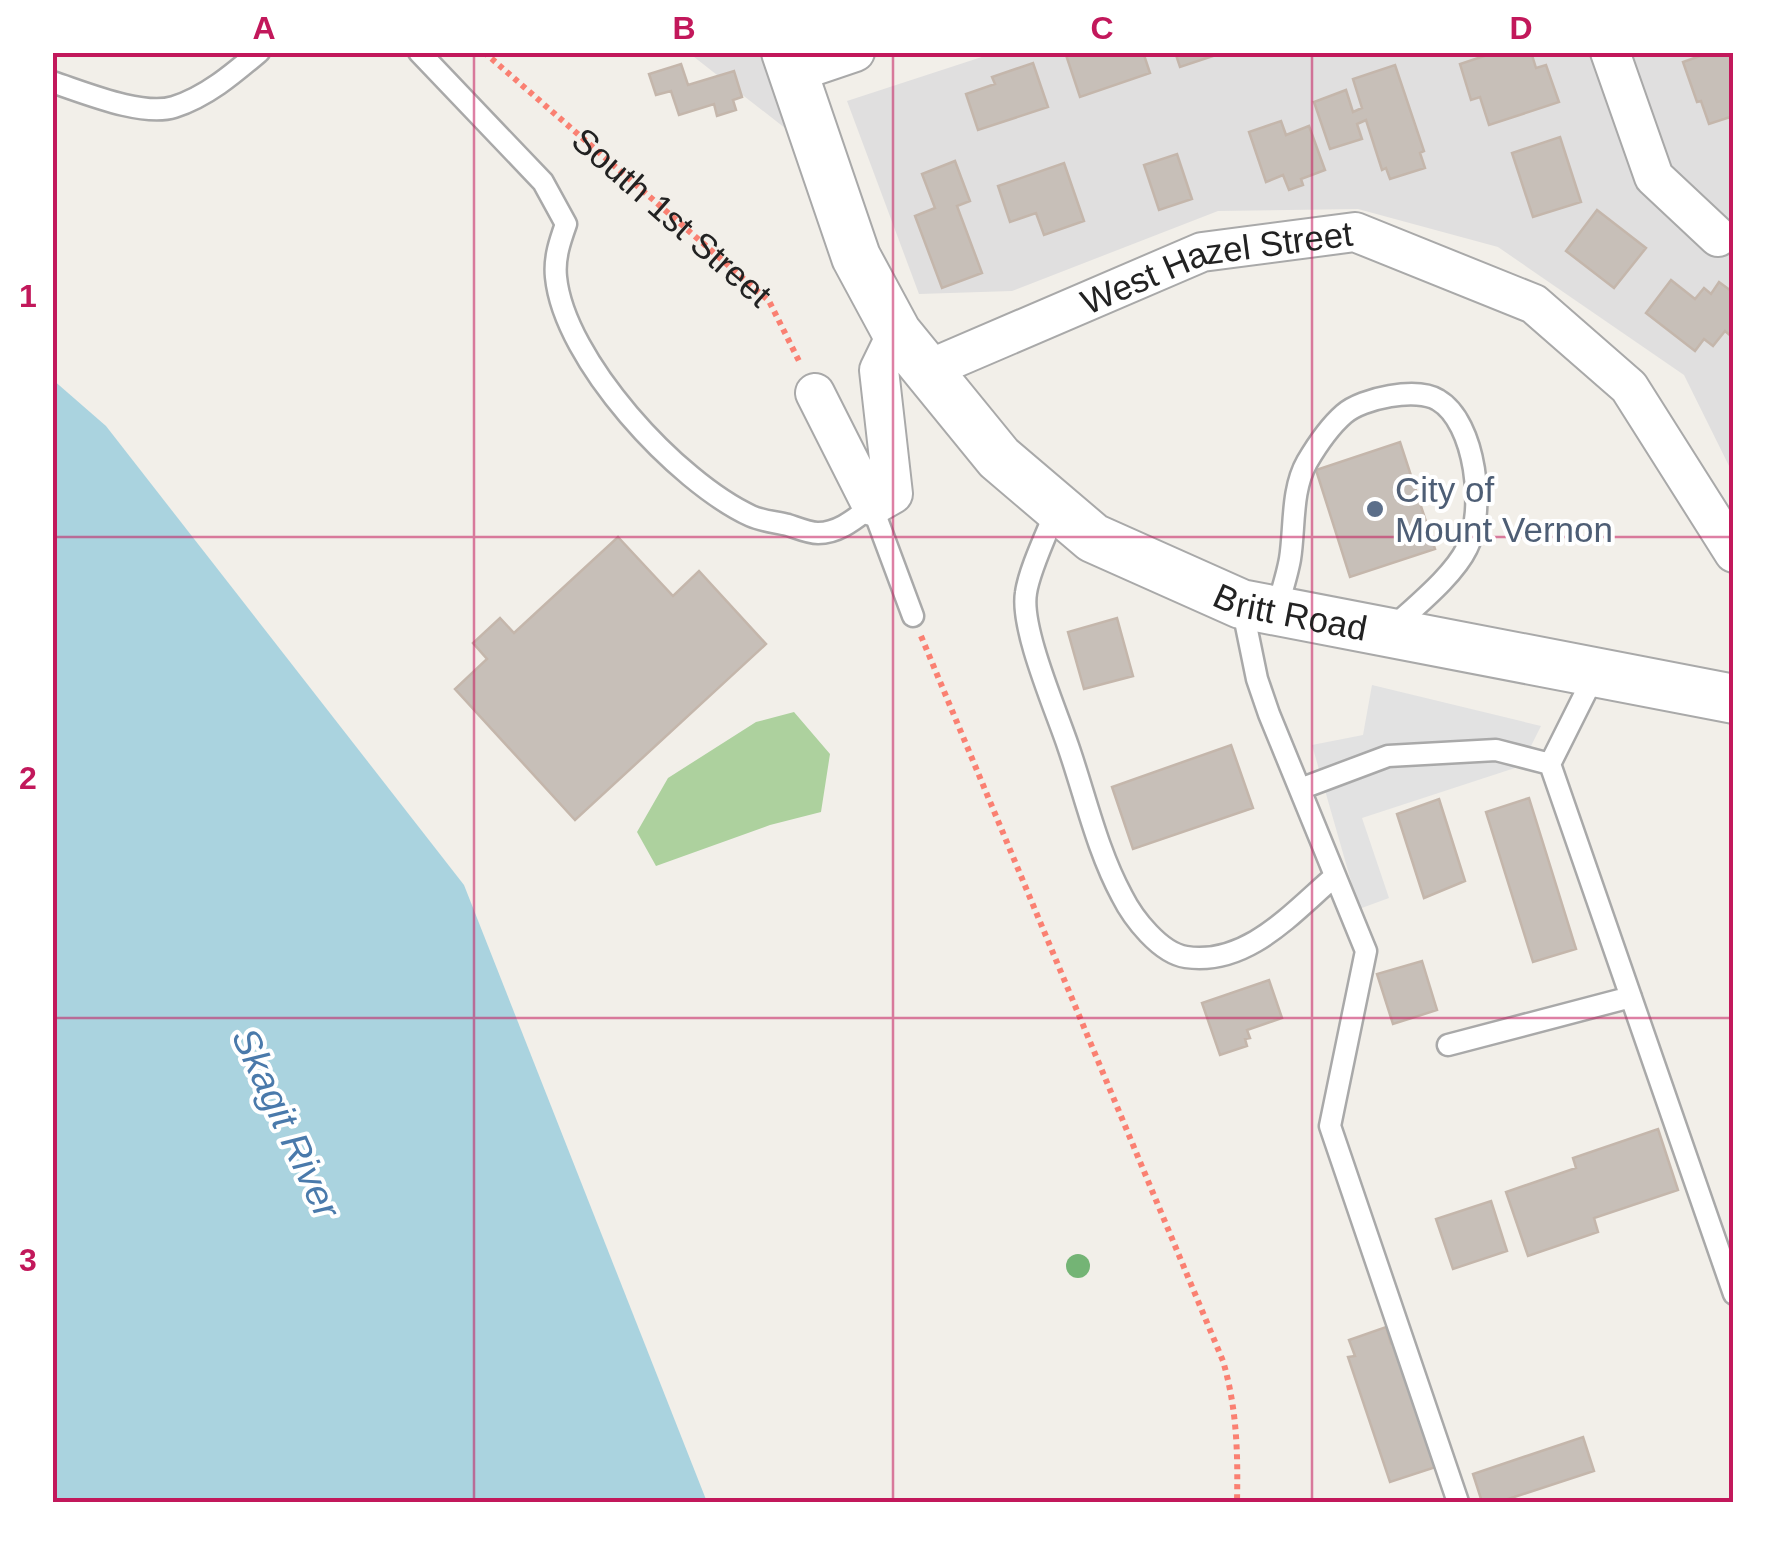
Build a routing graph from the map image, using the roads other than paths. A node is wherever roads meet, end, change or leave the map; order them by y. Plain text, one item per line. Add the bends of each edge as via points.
1 (258, 52) edge
2 (418, 52) edge
3 (855, 52) edge
4 (1610, 52) edge
5 (789, 63) edge
6 (52, 82) edge
7 (1718, 238) dead end
8 (897, 333) junction
9 (926, 370) junction
10 (815, 392) road end
11 (872, 506) junction
12 (1057, 508) junction
13 (1734, 552) edge
14 (1259, 607) junction
15 (913, 616) road end
16 (1388, 632) junction
17 (1596, 672) junction
18 (1734, 699) edge
19 (1550, 764) junction
20 (1300, 789) junction
21 (1334, 877) junction
22 (1631, 997) junction
23 (1448, 1045) dead end
24 (1734, 1294) edge
25 (1458, 1502) edge

1 - 6 lane via 224,83 171,109 140,108
2 - 11 lane via 556,203 566,224 556,278 571,327 649,440 751,516 818,533 847,526
3 - 5 street
4 - 7 street via 1654,177
5 - 8 street via 856,257
8 - 9 street
8 - 11 street via 879,370 893,494
9 - 12 street, Britt Road via 999,458
9 - 13 street, West Hazel Street via 1202,252 1356,232 1534,304 1628,387
10 - 11 street
11 - 15 lane
12 - 14 street, Britt Road via 1093,538
12 - 21 lane via 1025,594 1030,633 1098,837 1133,914 1182,956 1226,955 1272,931
14 - 16 street, Britt Road
14 - 16 lane via 1290,560 1304,466 1330,427 1348,410 1391,396 1426,394 1450,409 1464,437 1478,511 1460,561
14 - 20 lane via 1258,679
16 - 17 street, Britt Road
17 - 18 street, Britt Road
17 - 19 lane
19 - 20 lane via 1496,750 1388,756
19 - 22 lane
20 - 21 lane
21 - 25 lane via 1366,951 1330,1126
22 - 23 lane
22 - 24 lane

